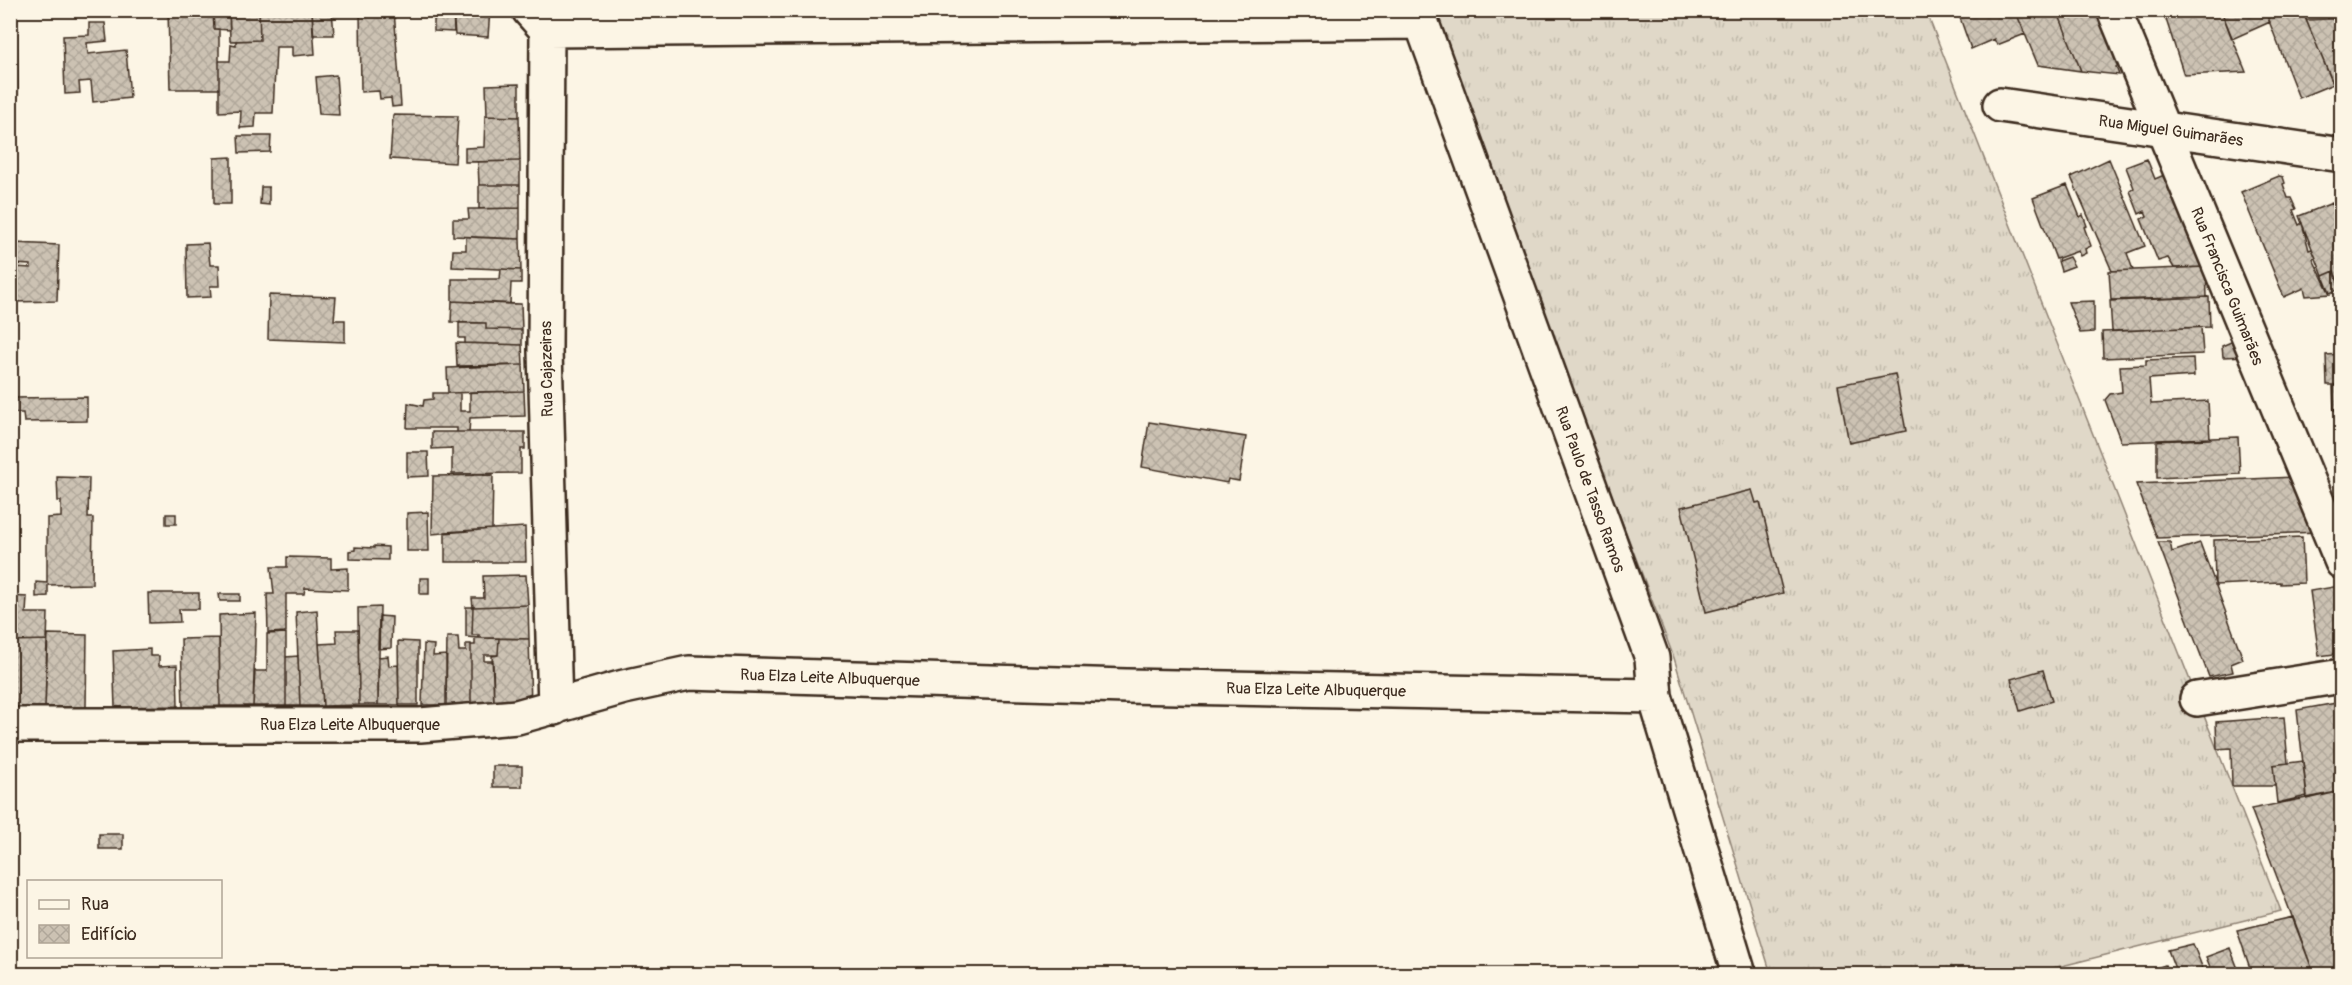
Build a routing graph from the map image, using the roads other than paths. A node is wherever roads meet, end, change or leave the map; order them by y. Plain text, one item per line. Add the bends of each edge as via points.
1 (2114, 10) edge
2 (1419, 16) edge
3 (538, 20) edge
4 (2000, 105) dead end
5 (2164, 129) junction
6 (2342, 155) edge
7 (2342, 562) edge
8 (2342, 676) edge
9 (1655, 696) junction
10 (2197, 699) dead end
11 (555, 708) junction
12 (10, 725) edge
13 (1739, 975) edge

1 - 5 street, Rua Francisca Guimarães
2 - 3 street
2 - 9 street, Rua Paulo de Tasso Ramos via 1652,658
3 - 11 street, Rua Cajazeiras
4 - 5 street, Rua Miguel Guimarães
5 - 6 street, Rua Miguel Guimarães
5 - 7 street, Rua Francisca Guimarães
8 - 10 street
9 - 11 street, Rua Elza Leite Albuquerque via 718,673 689,674 624,687
9 - 13 street, Rua Paulo de Tasso Ramos
11 - 12 street, Rua Elza Leite Albuquerque via 517,717 420,725

